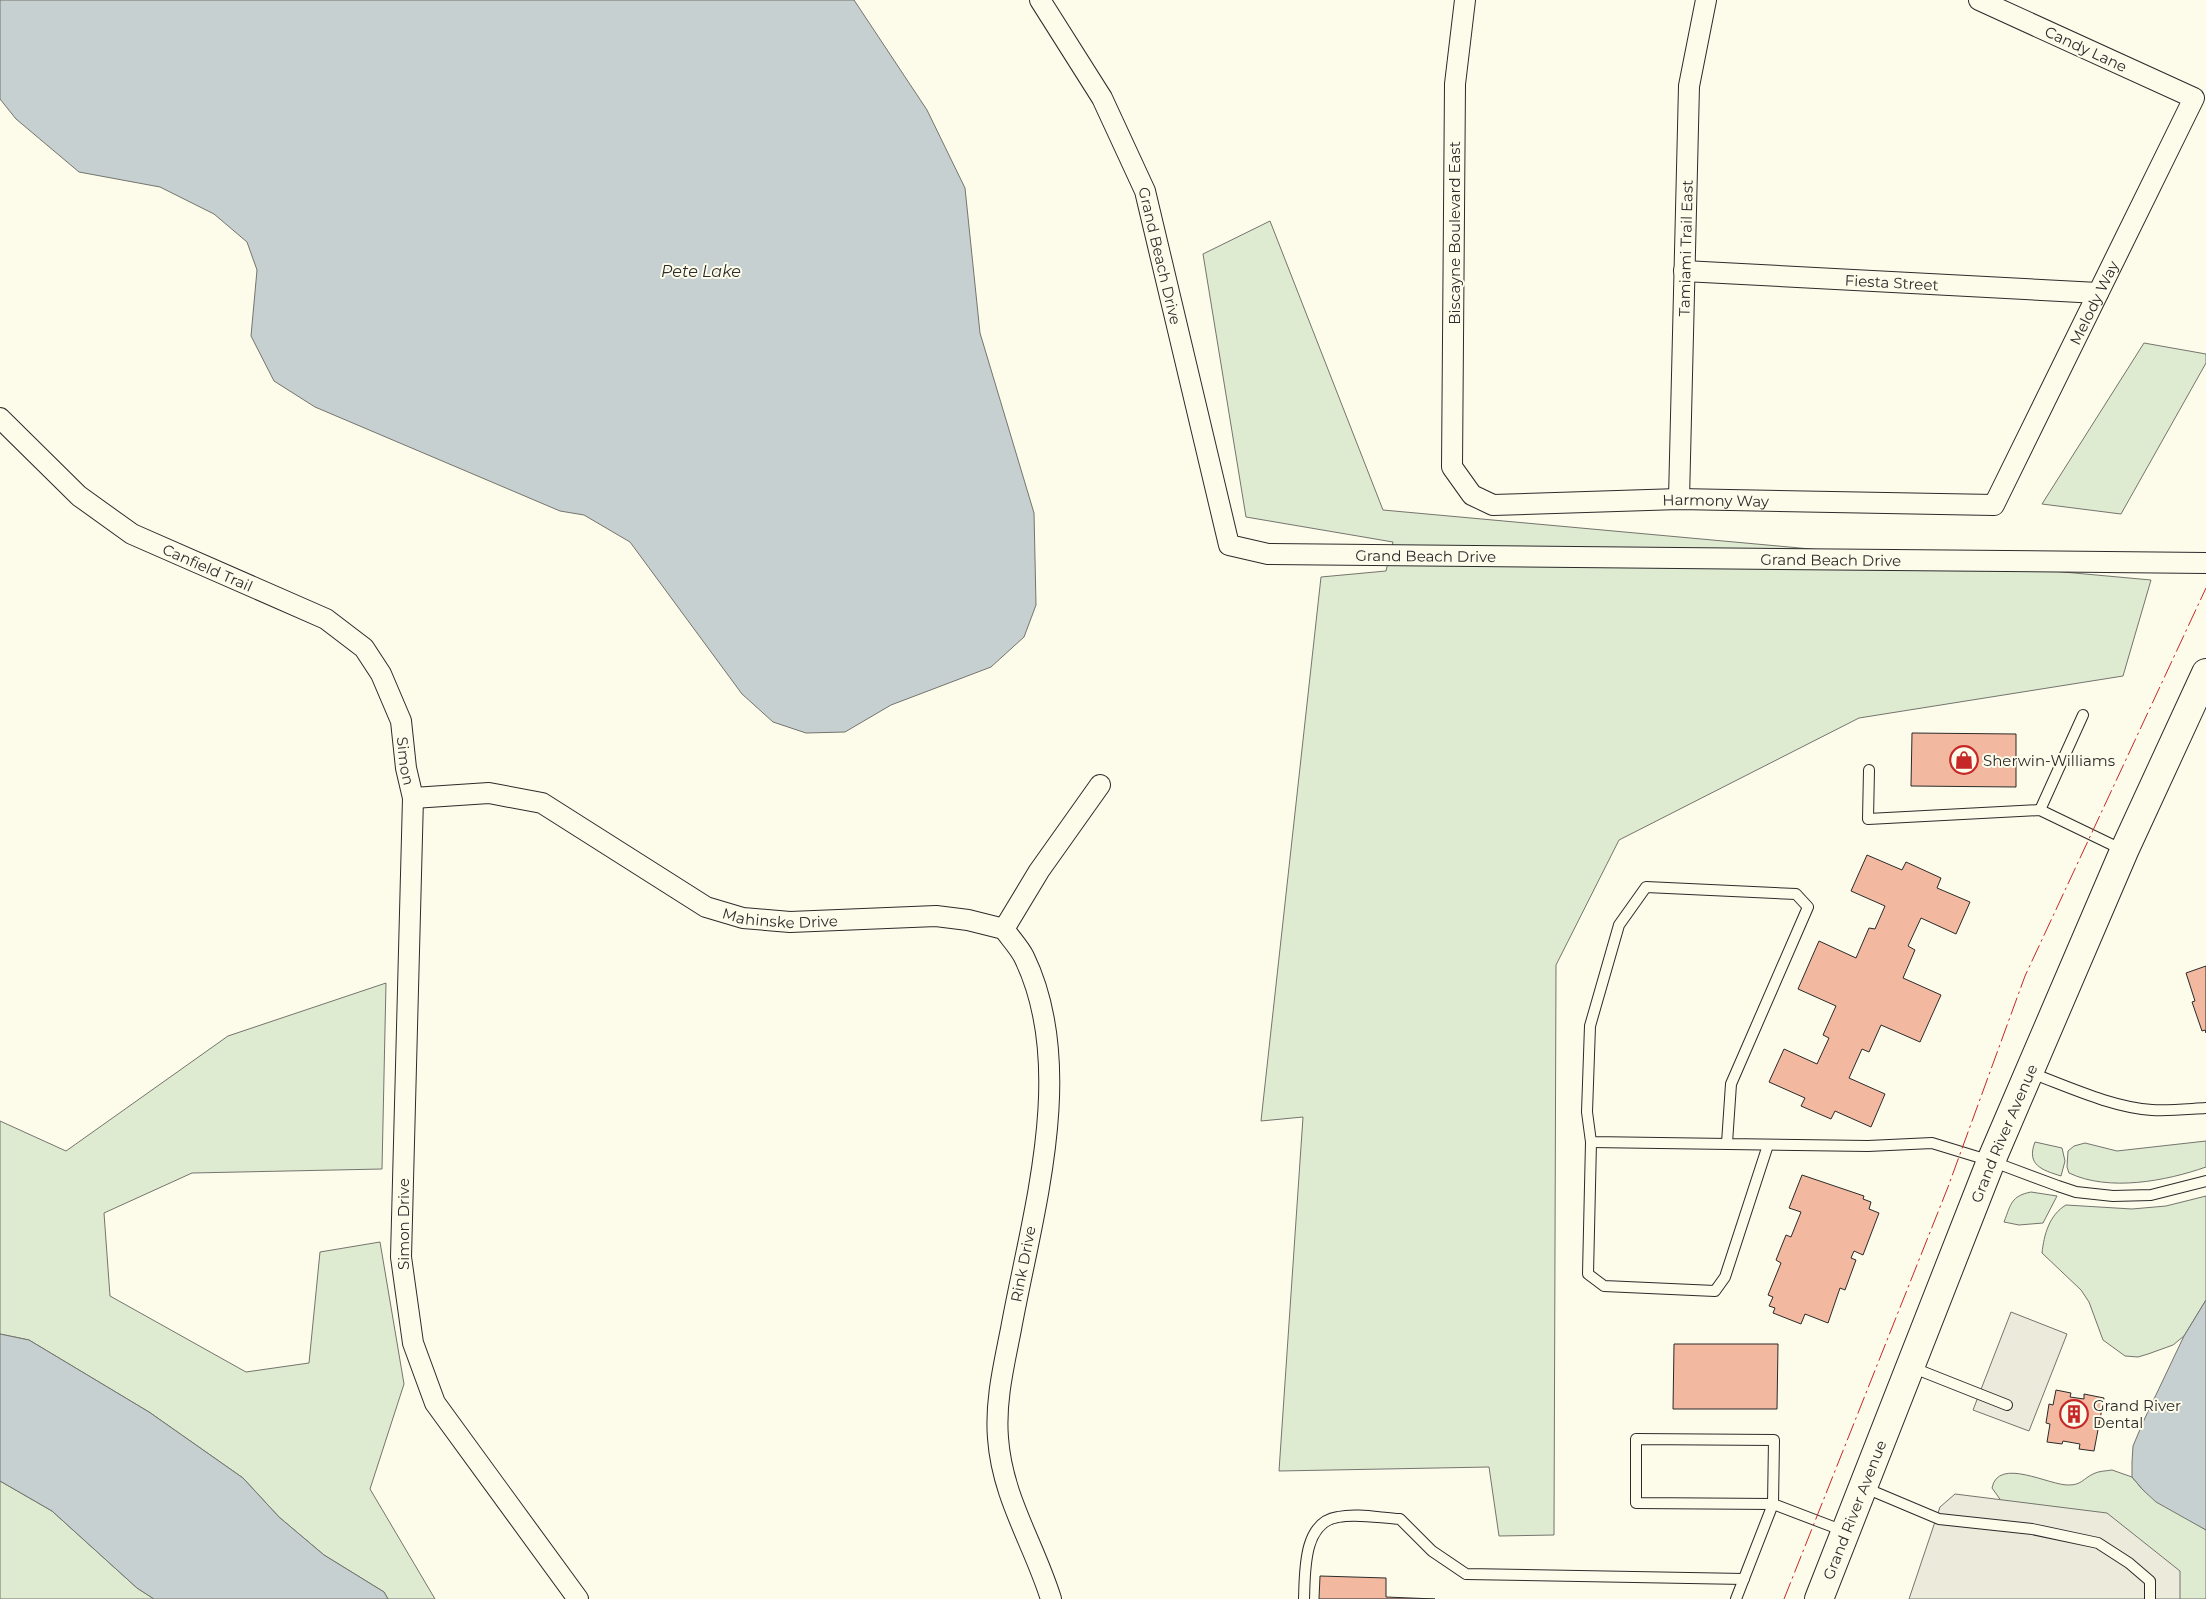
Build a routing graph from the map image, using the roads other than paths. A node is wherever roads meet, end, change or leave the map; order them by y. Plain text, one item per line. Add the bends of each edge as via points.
1 (1040, 0) edge
2 (1465, 0) edge
3 (1706, 0) edge
4 (1979, 0) edge
5 (2194, 98) joint
6 (1684, 272) junction
7 (2098, 293) junction
8 (0, 418) edge
9 (1452, 467) joint
10 (1679, 498) junction
11 (1994, 505) joint
12 (2206, 563) edge
13 (2206, 673) edge
14 (2083, 715) dead end
15 (401, 721) joint
16 (1869, 770) dead end
17 (1100, 785) dead end
18 (413, 798) junction
19 (2040, 810) junction
20 (2124, 850) junction
21 (1004, 929) junction
22 (2028, 1071) junction
23 (2206, 1108) edge
24 (1591, 1142) junction
25 (1727, 1143) junction
26 (1768, 1145) junction
27 (1991, 1161) junction
28 (2206, 1181) edge
29 (1910, 1367) junction
30 (2007, 1405) dead end
31 (1862, 1487) junction
32 (1773, 1504) junction
33 (1845, 1531) junction
34 (1744, 1579) junction
35 (578, 1599) edge
36 (1051, 1599) edge
37 (1304, 1599) edge
38 (1736, 1599) edge
39 (1819, 1599) edge
40 (2150, 1599) edge

1 - 12 street, Grand Beach Drive via 1102,98 1145,191 1229,545 1268,554
2 - 9 street, Biscayne Boulevard East via 1455,84
3 - 6 street, Tamiami Trail East via 1689,86
4 - 5 street, Candy Lane
5 - 7 street, Melody Way
6 - 7 street, Fiesta Street
6 - 10 street, Tamiami Trail East
7 - 11 street, Melody Way
8 - 15 street, Canfield Trail via 79,496 132,534 326,619 364,648 381,674
9 - 10 street, Harmony Way via 1472,495 1493,505
10 - 11 street, Harmony Way
13 - 20 main road, Grand River Avenue
14 - 19 lane
15 - 18 street, Simon
16 - 19 lane via 1868,819
17 - 21 street via 1039,871
18 - 21 street, Mahinske Drive via 489,792 542,803 706,907 744,918 790,922 936,916
18 - 35 street, Simon Drive via 401,1257 413,1343 435,1403
19 - 20 lane
20 - 22 main road, Grand River Avenue
21 - 36 street, Rink Drive via 1024,956 1040,1003 1049,1064 1044,1144 999,1396 998,1437 1005,1483
22 - 23 lane via 2130,1107 2151,1110
22 - 27 main road, Grand River Avenue
24 - 25 lane
24 - 25 lane via 1587,1112 1590,1026 1619,925 1646,887 1796,894 1808,907 1731,1084
24 - 26 lane via 1588,1274 1604,1286 1715,1291 1725,1277
25 - 26 lane
26 - 27 lane via 1868,1146 1920,1142 1943,1145
27 - 28 lane via 2058,1186 2096,1195 2151,1195
27 - 29 main road, Grand River Avenue
29 - 30 lane
29 - 31 main road, Grand River Avenue
31 - 33 main road, Grand River Avenue
31 - 40 lane via 1939,1520 2032,1529 2098,1543 2130,1563 2150,1581
32 - 32 lane via 1636,1503 1636,1439 1774,1440
32 - 33 lane
32 - 34 lane
33 - 39 main road, Grand River Avenue
34 - 37 lane via 1466,1574 1432,1551 1400,1519 1338,1516 1324,1521 1312,1536
34 - 38 lane

